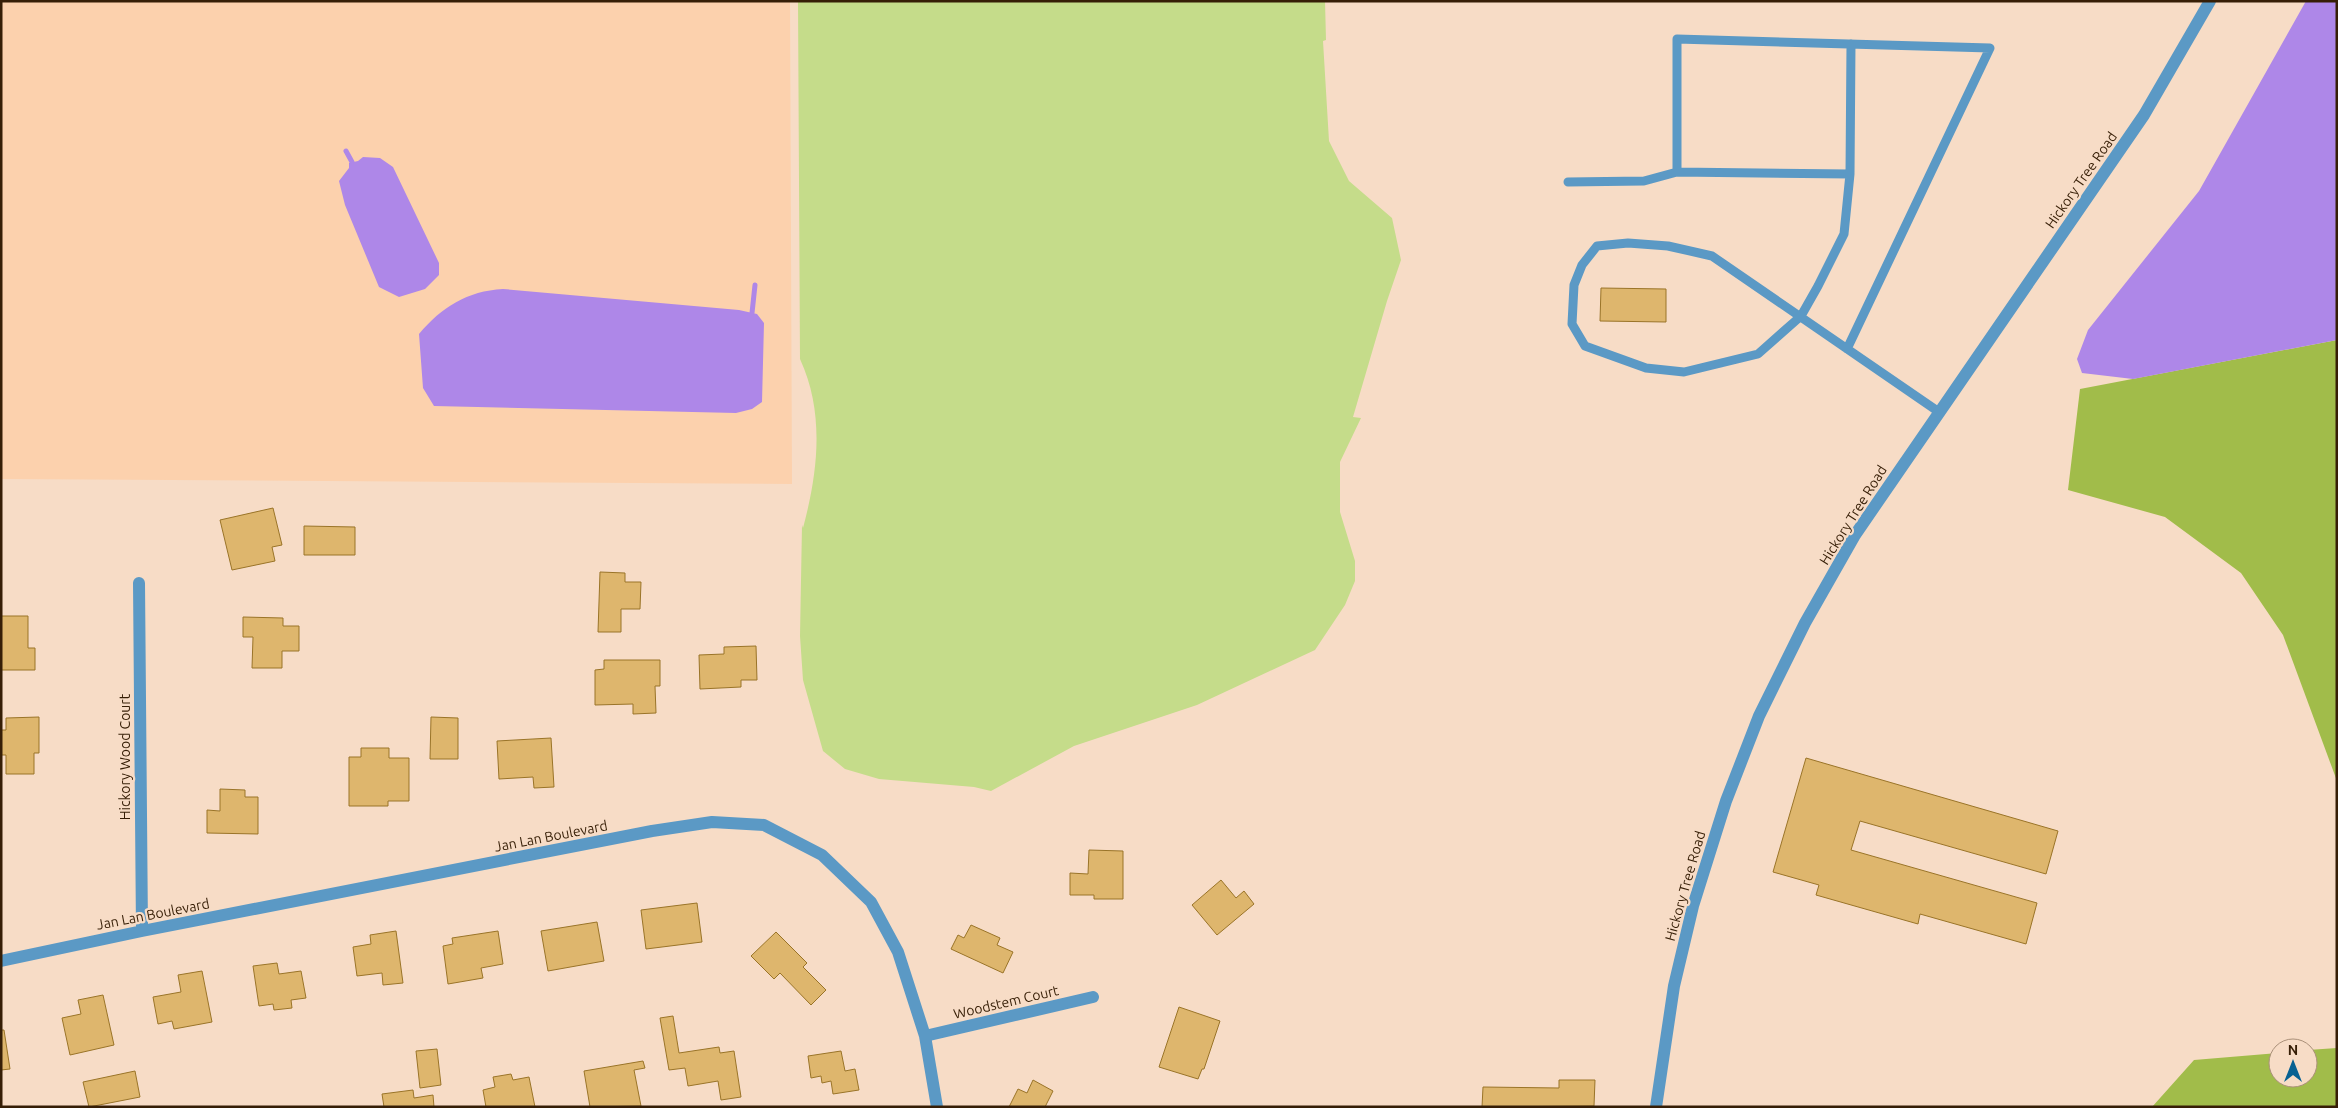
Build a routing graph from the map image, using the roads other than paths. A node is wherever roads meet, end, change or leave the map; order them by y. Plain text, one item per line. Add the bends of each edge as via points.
1 (2210, 1) edge
2 (1851, 44) junction
3 (1677, 172) junction
4 (1850, 174) junction
5 (1568, 182) dead end
6 (1801, 316) junction
7 (1847, 349) junction
8 (1939, 412) junction
9 (139, 584) dead end
10 (142, 931) junction
11 (1, 961) edge
12 (1093, 997) dead end
13 (925, 1036) junction
14 (937, 1107) edge
15 (1656, 1107) edge

1 - 8 street, Hickory Tree Road via 2144,115
2 - 3 lane via 1676,39
2 - 4 lane
2 - 7 lane via 1990,48
3 - 4 lane
3 - 5 lane via 1644,181
4 - 6 lane via 1844,234
6 - 6 lane via 1712,256 1668,246 1628,243 1597,246 1582,265 1574,285 1572,324 1584,346 1646,368 1684,372 1758,354
6 - 7 lane
7 - 8 lane
8 - 15 street, Hickory Tree Road via 1855,535 1805,623 1759,716 1726,801 1693,906 1674,986
9 - 10 street, Hickory Wood Court
10 - 11 street, Jan Lan Boulevard
10 - 13 street, Jan Lan Boulevard via 652,831 712,822 764,825 822,855 871,902 898,952
12 - 13 street, Woodstem Court
13 - 14 street, Jan Lan Boulevard

